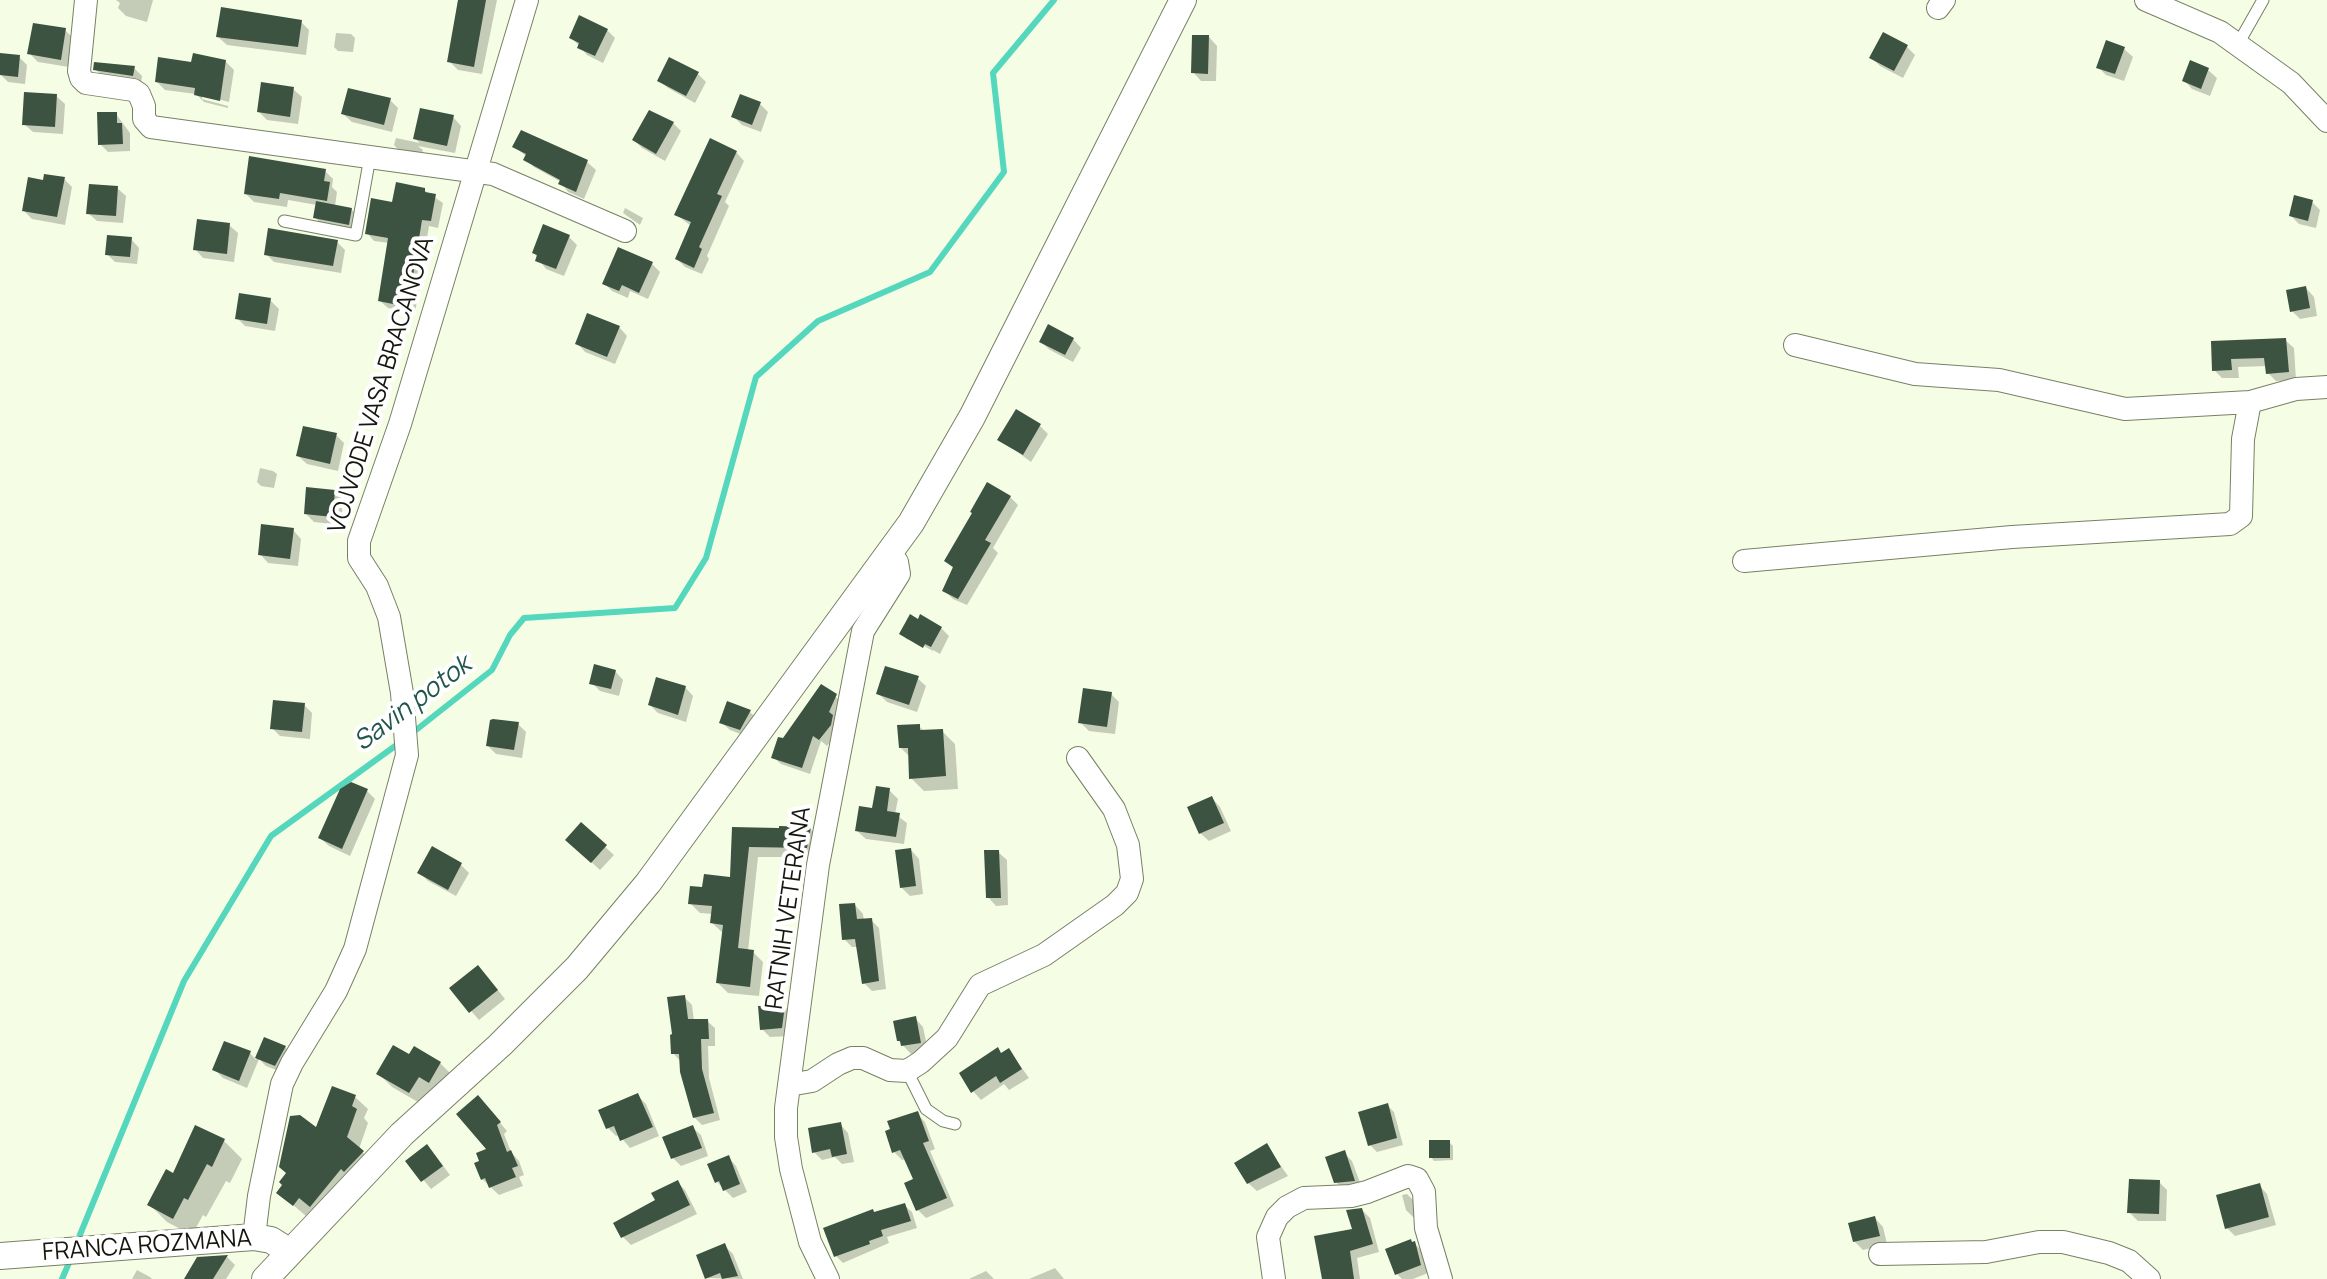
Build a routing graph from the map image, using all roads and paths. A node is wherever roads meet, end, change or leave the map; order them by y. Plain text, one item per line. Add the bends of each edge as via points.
1 (86, 0) edge
2 (527, 0) edge
3 (1183, 0) edge
4 (2146, 0) edge
5 (2263, 0) edge
6 (2238, 44) junction
7 (2327, 121) edge
8 (370, 157) junction
9 (475, 172) junction
10 (284, 221) dead end
11 (625, 231) dead end
12 (1795, 345) dead end
13 (2327, 387) edge
14 (2250, 402) junction
15 (890, 553) junction
16 (1744, 561) dead end
17 (1078, 758) dead end
18 (907, 1071) junction
19 (789, 1085) junction
20 (955, 1124) dead end
21 (254, 1237) junction
22 (290, 1252) junction
23 (1880, 1254) dead end
24 (0, 1256) edge
25 (265, 1279) edge
26 (828, 1279) edge
27 (1274, 1279) edge
28 (1441, 1279) edge
29 (2149, 1279) edge

1 - 8 street via 81,78 139,94 151,127
2 - 9 street, VOJVODE VASA BRACANOVA
3 - 15 street via 972,417
4 - 6 street
5 - 6 lane
6 - 7 street via 2291,83
8 - 9 street
8 - 10 lane via 356,235
9 - 11 street via 493,174
9 - 21 street, VOJVODE VASA BRACANOVA via 357,550 389,617 407,755 355,949 282,1084
12 - 14 street via 1915,374 1999,380 2125,409
13 - 14 street
14 - 16 street via 2243,439 2241,516 2230,524
15 - 19 street, RATNIH VETERANA via 899,574 863,631 818,865
15 - 22 street via 648,883 577,968 402,1134
17 - 18 street via 1114,809 1128,845 1132,879 1127,893 1044,955 980,985 947,1038
18 - 19 street via 852,1058 812,1081
18 - 20 lane via 926,1109
19 - 26 street, RATNIH VETERANA via 786,1137 791,1169 810,1242
21 - 22 street, FRANCA ROZMANA
21 - 24 street, FRANCA ROZMANA
22 - 25 street
23 - 29 street via 1986,1252 2063,1242 2129,1261
27 - 28 street via 1268,1237 1287,1207 1311,1197 1367,1192 1408,1176 1417,1179 1424,1192 1426,1228

